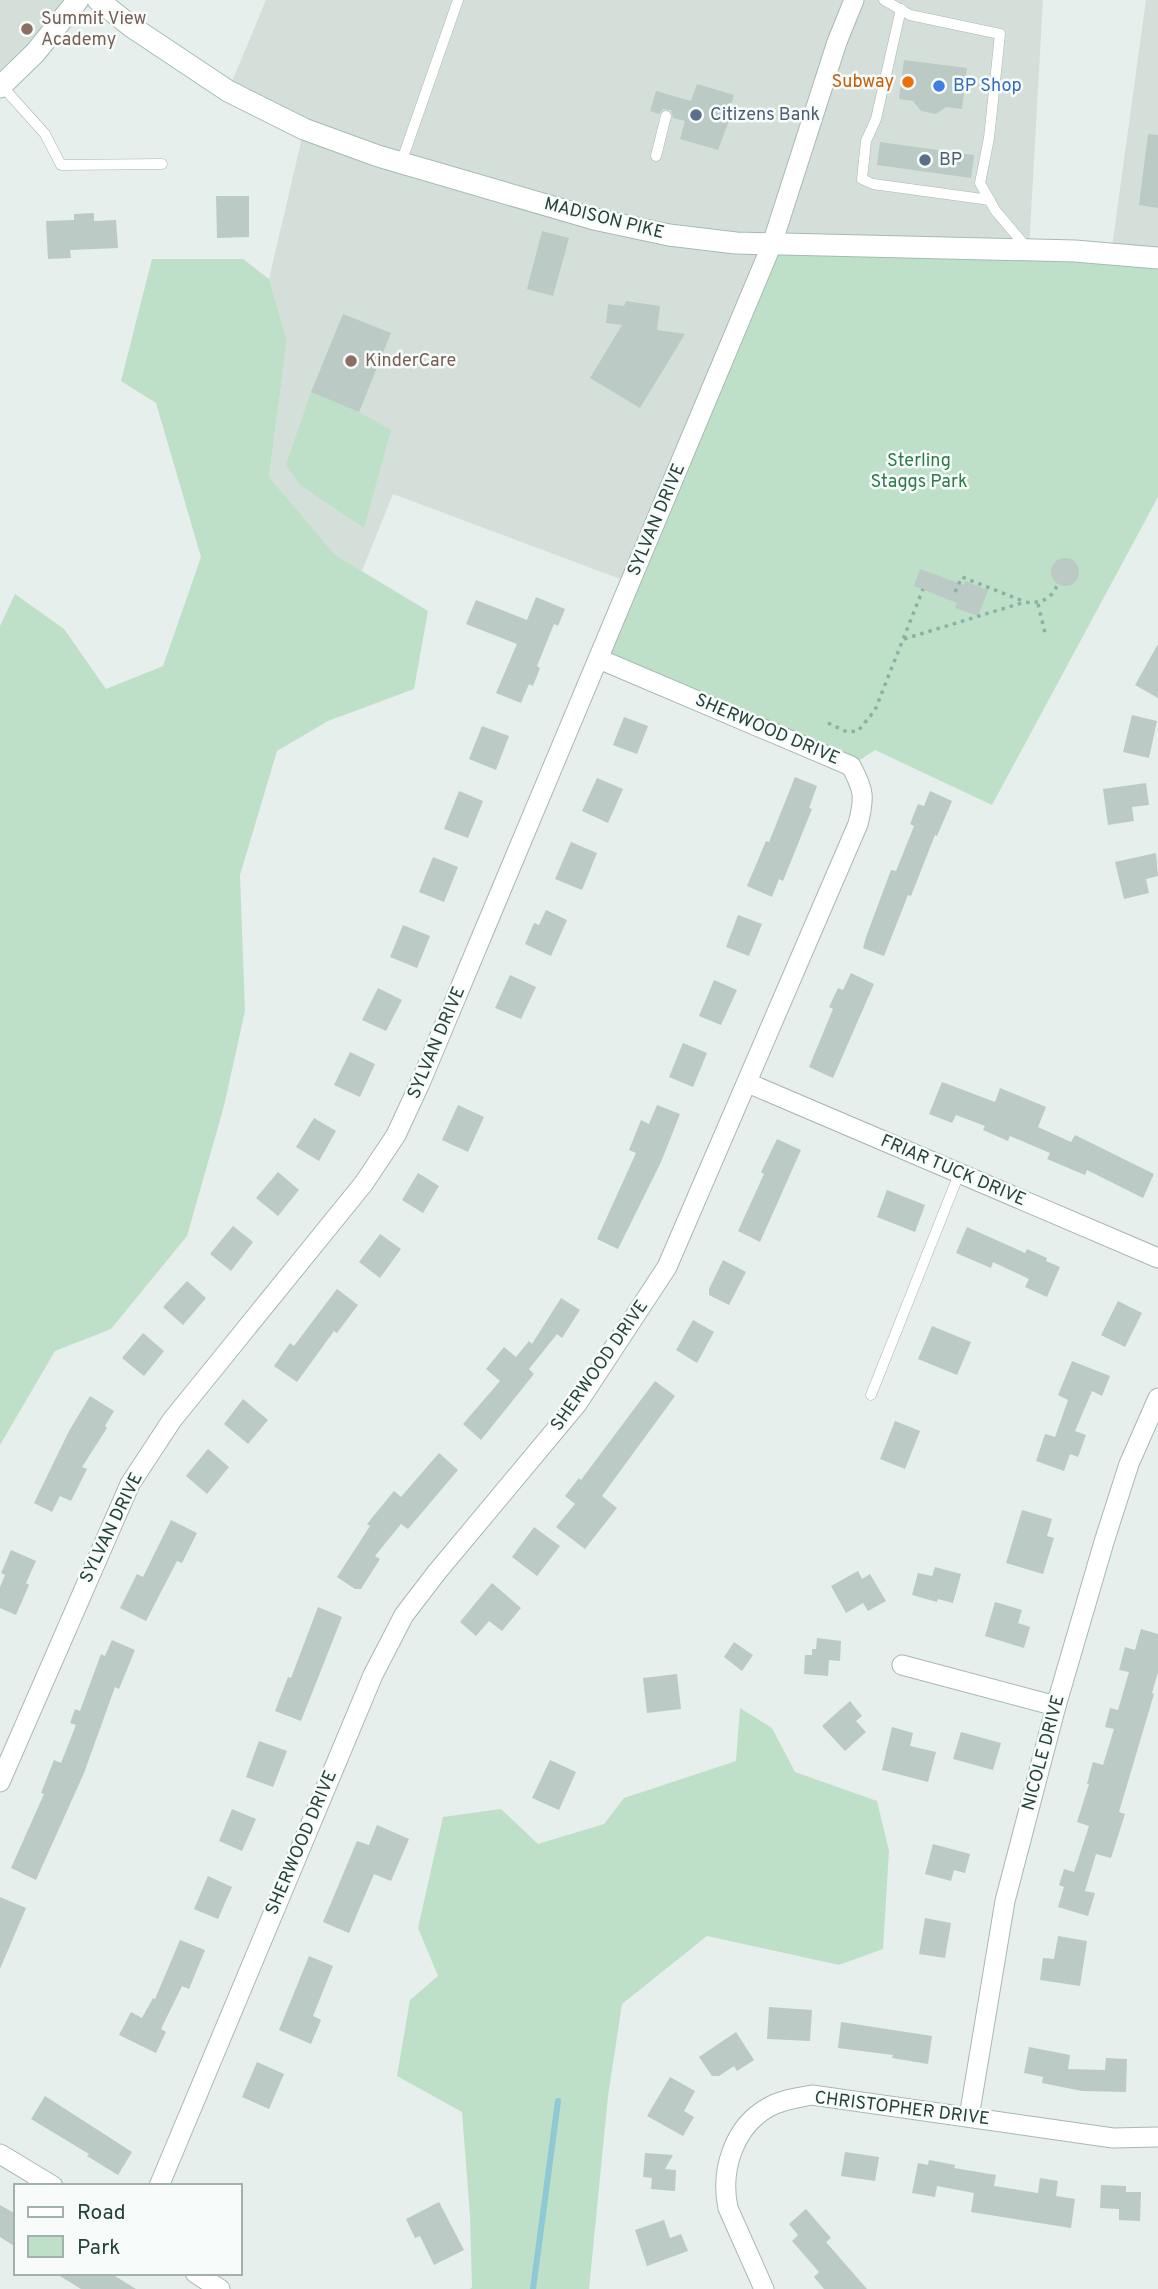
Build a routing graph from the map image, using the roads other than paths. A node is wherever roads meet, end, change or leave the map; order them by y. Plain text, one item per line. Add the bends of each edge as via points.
1 (78, 0) edge
2 (98, 0) edge
3 (458, 0) edge
4 (854, 0) edge
5 (884, 0) edge
6 (901, 9) junction
7 (1, 86) edge
8 (666, 116) dead end
9 (656, 156) dead end
10 (401, 163) junction
11 (162, 164) dead end
12 (989, 200) junction
13 (772, 244) junction
14 (1029, 250) junction
15 (1158, 258) edge
16 (599, 659) junction
17 (748, 1083) junction
18 (959, 1174) junction
19 (1158, 1258) edge
20 (871, 1395) dead end
21 (1158, 1398) edge
22 (902, 1665) dead end
23 (1056, 1706) junction
24 (0, 1782) edge
25 (969, 2117) junction
26 (1158, 2137) edge
27 (0, 2154) edge
28 (50, 2184) edge
29 (160, 2184) edge
30 (198, 2275) edge
31 (220, 2289) edge
32 (764, 2289) edge

1 - 7 main road
2 - 10 main road, MADISON PIKE via 228,91 304,129
3 - 10 lane
4 - 13 street, SYLVAN DRIVE
5 - 6 lane
6 - 12 lane via 1000,34 980,183
6 - 12 lane via 876,119 866,141 862,179
7 - 11 lane via 45,134 61,165
8 - 9 lane
10 - 13 main road, MADISON PIKE via 633,228 696,240
12 - 14 lane
13 - 14 main road, MADISON PIKE
13 - 16 street, SYLVAN DRIVE
14 - 15 main road, MADISON PIKE
16 - 17 street, SHERWOOD DRIVE via 851,766 862,786 864,801 858,824
16 - 24 street, SYLVAN DRIVE via 396,1135 330,1229 172,1420 130,1484
17 - 18 street, FRIAR TUCK DRIVE
17 - 29 street, SHERWOOD DRIVE via 667,1267 620,1342 578,1404 404,1615 373,1675
18 - 19 street, FRIAR TUCK DRIVE
18 - 20 lane
21 - 23 street, NICOLE DRIVE via 1129,1464
22 - 23 street
23 - 25 street, NICOLE DRIVE via 1005,1901
25 - 26 street, CHRISTOPHER DRIVE via 1113,2138
25 - 32 street, CHRISTOPHER DRIVE via 812,2095 769,2106 752,2119 732,2146 726,2197
27 - 28 street
30 - 31 street

